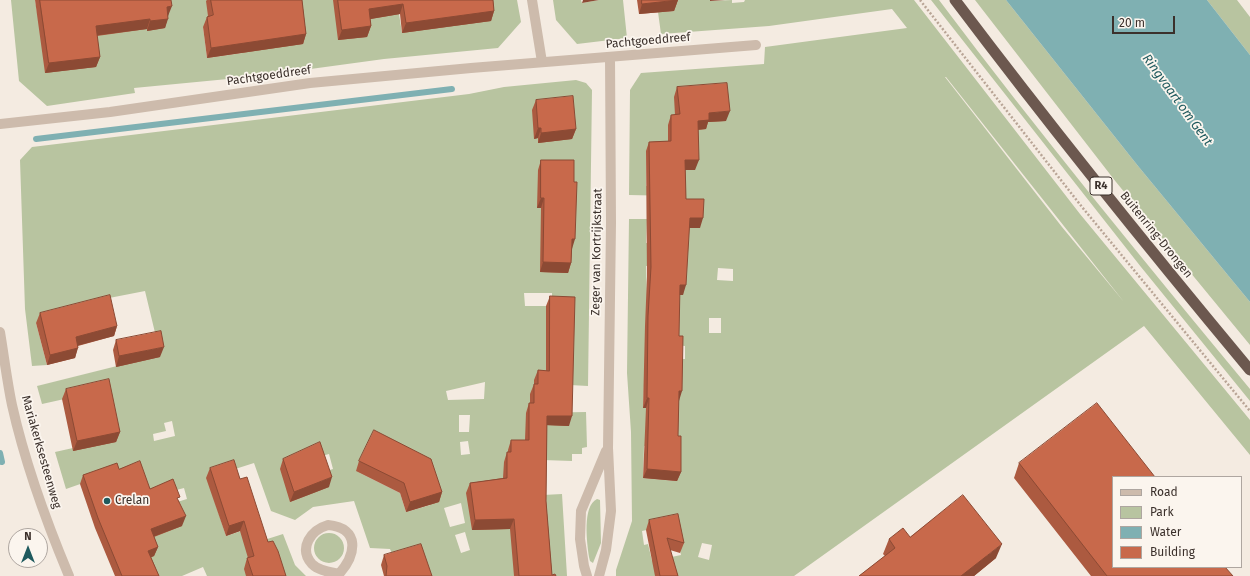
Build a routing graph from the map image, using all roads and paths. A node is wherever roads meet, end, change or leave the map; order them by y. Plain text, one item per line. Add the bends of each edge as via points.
1 (532, 0) edge
2 (920, 0) edge
3 (956, 0) edge
4 (756, 45) dead end
5 (610, 57) junction
6 (542, 62) junction
7 (0, 124) edge
8 (0, 332) edge
9 (1250, 370) edge
10 (1250, 411) edge
11 (608, 448) junction
12 (339, 575) edge
13 (69, 576) edge
14 (587, 576) edge
15 (599, 576) edge

1 - 6 street
2 - 10 path, R4 via 1082,207
3 - 9 highway, Buitenring-Drongen / R4 via 1159,260
4 - 5 street, Pachtgoeddreef
5 - 6 street, Pachtgoeddreef
5 - 11 street, Zeger van Kortrijkstraat
6 - 7 street, Pachtgoeddreef via 310,83 110,112
8 - 13 street, Mariakerksesteenweg via 12,406 51,532
11 - 14 street, Zeger van Kortrijkstraat via 581,511 580,539
11 - 15 street, Zeger van Kortrijkstraat via 611,511 606,550
12 - 12 street via 353,552 350,536 344,529 336,526 319,527 312,532 308,540 308,556 312,564 319,569

